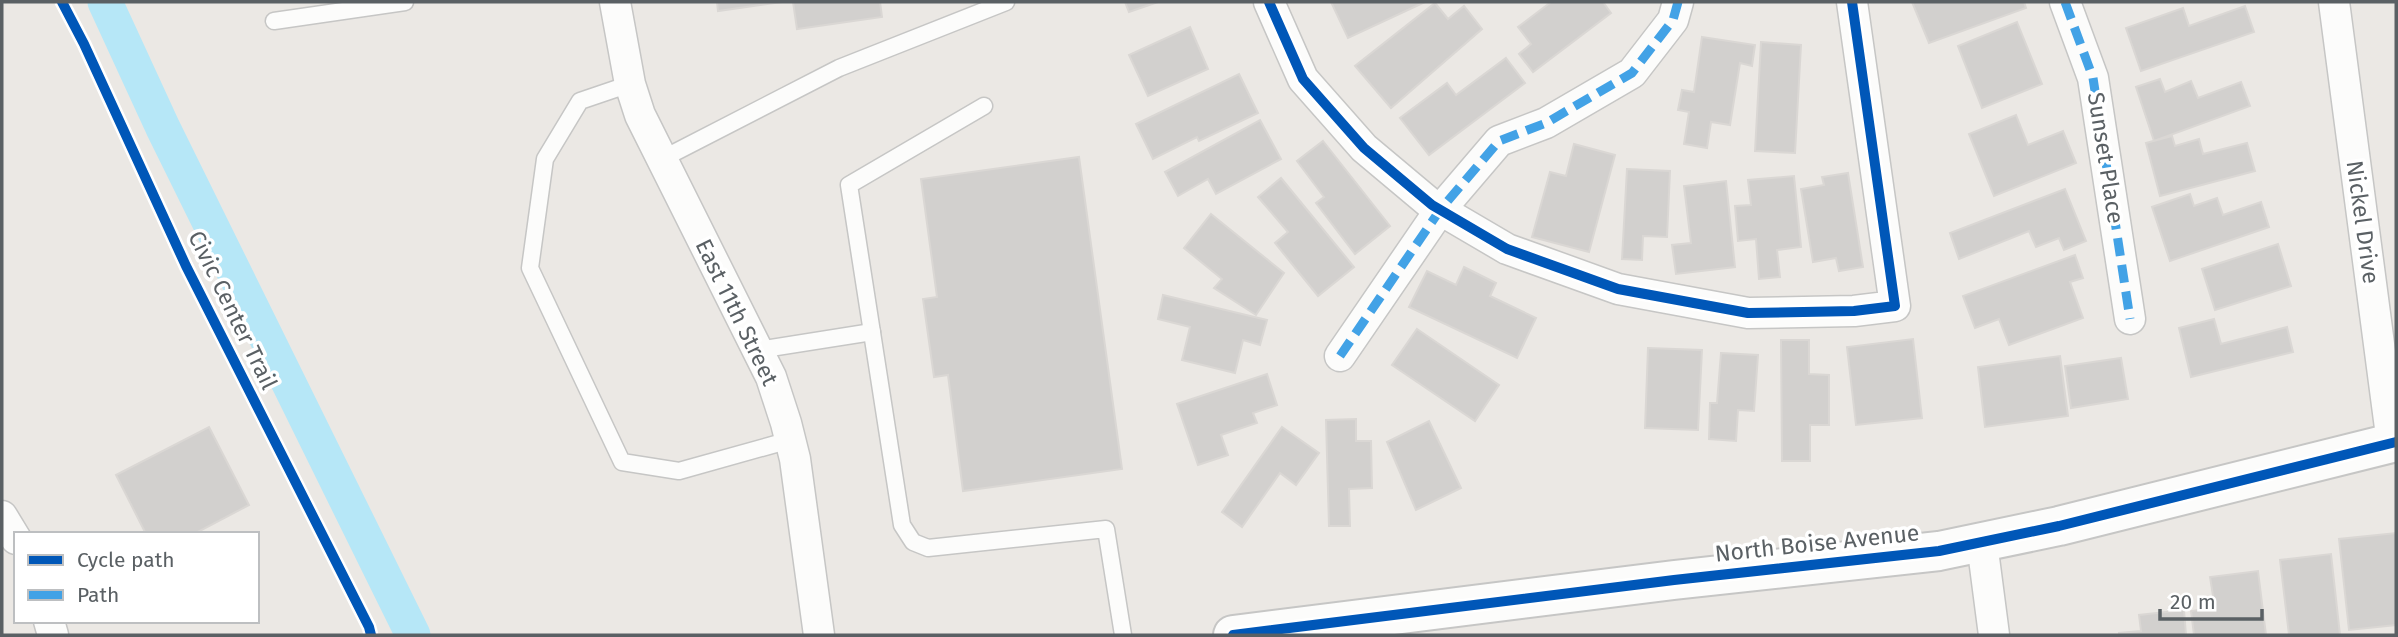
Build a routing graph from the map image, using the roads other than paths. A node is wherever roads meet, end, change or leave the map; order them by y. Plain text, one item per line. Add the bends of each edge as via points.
1 (405, 2) edge
2 (615, 2) edge
3 (1006, 2) edge
4 (1269, 2) edge
5 (1678, 2) edge
6 (1852, 2) edge
7 (2065, 2) edge
8 (2334, 2) edge
9 (274, 21) dead end
10 (630, 84) junction
11 (984, 107) dead end
12 (662, 159) junction
13 (1440, 210) junction
14 (2130, 319) dead end
15 (872, 332) junction
16 (758, 350) junction
17 (1340, 356) dead end
18 (790, 440) junction
19 (2394, 443) edge
20 (2, 516) edge
21 (14, 536) edge
22 (1982, 543) junction
23 (819, 635) edge
24 (1123, 635) edge
25 (1233, 635) edge
26 (1994, 635) edge

1 - 9 lane
2 - 10 street, East 11th Street
3 - 12 lane via 839,68
4 - 13 street via 1303,79 1364,148
5 - 13 street via 1673,20 1632,73 1546,123 1499,141
6 - 13 street via 1895,306 1748,313 1618,289 1507,249
7 - 14 street, Sunset Place via 2093,78
8 - 19 street, Nickel Drive
10 - 12 street, East 11th Street
10 - 18 lane via 580,102 545,159 530,268 622,462 679,471
11 - 15 lane via 849,186
12 - 16 street, East 11th Street
13 - 17 street
15 - 16 lane
15 - 24 lane via 902,524 913,542 928,548 1106,529
16 - 18 street, East 11th Street
18 - 23 street, East 11th Street
19 - 22 street, North Boise Avenue
20 - 21 street
22 - 25 street, North Boise Avenue
22 - 26 street

